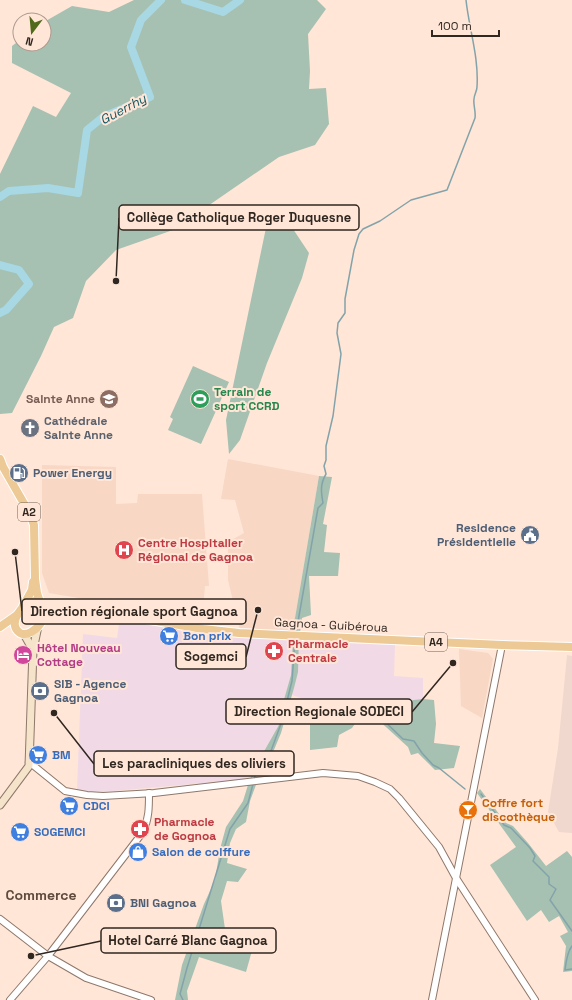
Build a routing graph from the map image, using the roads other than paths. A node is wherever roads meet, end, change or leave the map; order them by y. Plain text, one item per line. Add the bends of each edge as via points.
1 (0, 459) edge
2 (35, 571) junction
3 (41, 603) junction
4 (66, 606) junction
5 (20, 612) junction
6 (44, 619) junction
7 (38, 626) junction
8 (1, 627) edge
9 (20, 632) junction
10 (502, 645) junction
11 (572, 647) edge
12 (33, 650) junction
13 (29, 762) junction
14 (149, 793) junction
15 (0, 805) edge
16 (456, 878) junction
17 (0, 919) edge
18 (48, 956) junction
19 (10, 1000) edge
20 (151, 1000) edge
21 (432, 1000) edge
22 (535, 1000) edge

1 - 2 main road, A2 via 34,525
2 - 3 main road, A2 via 36,591
2 - 5 main road, A2 via 32,590
3 - 4 main road, Gagnoa - Guibéroua / A4
3 - 5 main road via 31,602
3 - 6 main road via 45,610
4 - 6 main road
4 - 10 main road, Gagnoa - Guibéroua / A4 via 239,633
5 - 8 main road
5 - 9 main road via 15,623
6 - 7 main road
7 - 9 main road via 30,632
7 - 12 main road
8 - 9 main road
9 - 12 main road
10 - 11 main road, Gagnoa - Guibéroua / A4
10 - 16 street
12 - 13 main road
13 - 14 street via 66,791 73,793 103,796
13 - 15 main road via 28,768
14 - 16 street via 323,773 358,776 390,789 399,798 439,847
14 - 18 street via 149,814 143,832
16 - 21 street
16 - 22 street
17 - 18 street
18 - 19 street
18 - 20 street via 86,978

